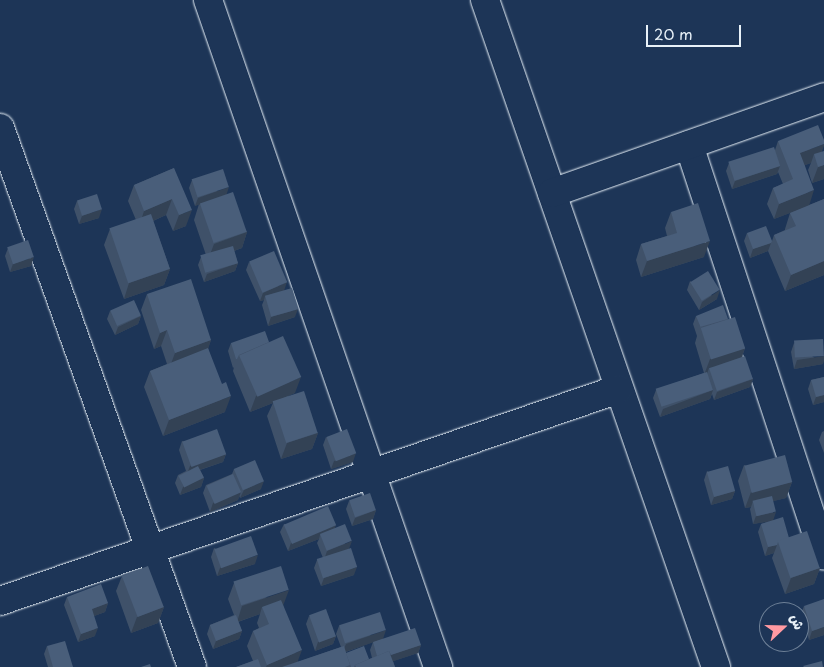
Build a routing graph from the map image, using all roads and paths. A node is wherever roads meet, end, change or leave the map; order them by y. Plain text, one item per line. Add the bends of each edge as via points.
1 (208, 0) edge
2 (485, 0) edge
3 (824, 98) edge
4 (0, 128) edge
5 (689, 145) junction
6 (552, 193) junction
7 (619, 389) junction
8 (371, 472) junction
9 (151, 550) junction
10 (824, 555) edge
11 (0, 601) edge
12 (192, 667) edge
13 (438, 667) edge
14 (716, 667) edge

1 - 8 street
2 - 6 street
3 - 5 street
4 - 9 street
5 - 6 street
5 - 10 street
6 - 7 street
7 - 8 street
7 - 14 street
8 - 9 street
8 - 13 street
9 - 11 street
9 - 12 street

